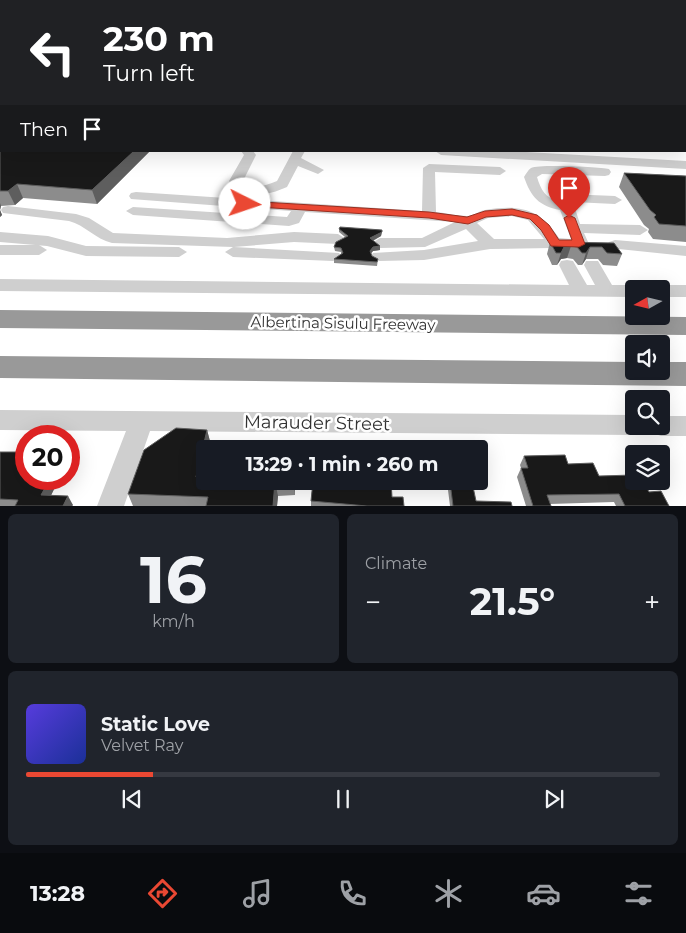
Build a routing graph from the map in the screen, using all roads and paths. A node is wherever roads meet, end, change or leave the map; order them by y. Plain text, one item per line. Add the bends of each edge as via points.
1 (248, 152) edge
2 (458, 152) edge
3 (297, 156) edge
4 (686, 165) edge
5 (318, 170) dead end
6 (500, 171) dead end
7 (605, 172) dead end
8 (615, 200) dead end
9 (134, 203) dead end
10 (566, 207) junction
11 (8, 210) dead end
12 (429, 215) junction
13 (468, 220) junction
14 (640, 230) dead end
15 (0, 237) edge
16 (316, 238) junction
17 (338, 238) dead end
18 (490, 244) junction
19 (616, 246) edge
20 (586, 247) junction
21 (0, 250) edge
22 (86, 250) junction
23 (686, 251) edge
24 (561, 254) junction
25 (311, 255) junction
26 (333, 256) dead end
27 (0, 285) edge
28 (581, 290) junction
29 (607, 291) junction
30 (625, 291) edge
31 (670, 291) edge
32 (686, 291) edge
33 (0, 319) edge
34 (686, 326) edge
35 (0, 367) edge
36 (686, 374) edge
37 (0, 420) edge
38 (142, 421) junction
39 (625, 425) edge
40 (670, 426) edge
41 (686, 426) edge
42 (110, 506) edge

1 - 3 street via 250,155 236,181 250,190 266,190 282,184
2 - 4 street
3 - 5 street
6 - 12 street via 429,168
7 - 10 street via 552,170 531,174 538,196 552,205
8 - 10 street via 566,198
9 - 12 street via 289,222 294,220 300,208
10 - 20 street
11 - 16 street via 74,218 86,223 100,236 112,238 227,243 282,237
12 - 13 street
13 - 18 street
13 - 18 street via 426,242 380,249 424,255
13 - 24 street via 498,212 526,214 545,228
14 - 20 street
15 - 22 street via 48,241
16 - 17 street
16 - 25 street
18 - 24 street
19 - 23 street
20 - 24 street
20 - 29 street
21 - 22 street
22 - 25 street
24 - 28 street
25 - 26 street
27 - 28 street
28 - 29 street
29 - 30 street
31 - 32 street
33 - 34 highway, Albertina Sisulu Freeway
35 - 36 highway
37 - 38 street, Marauder Street
38 - 39 street, Marauder Street
38 - 42 street
40 - 41 street

